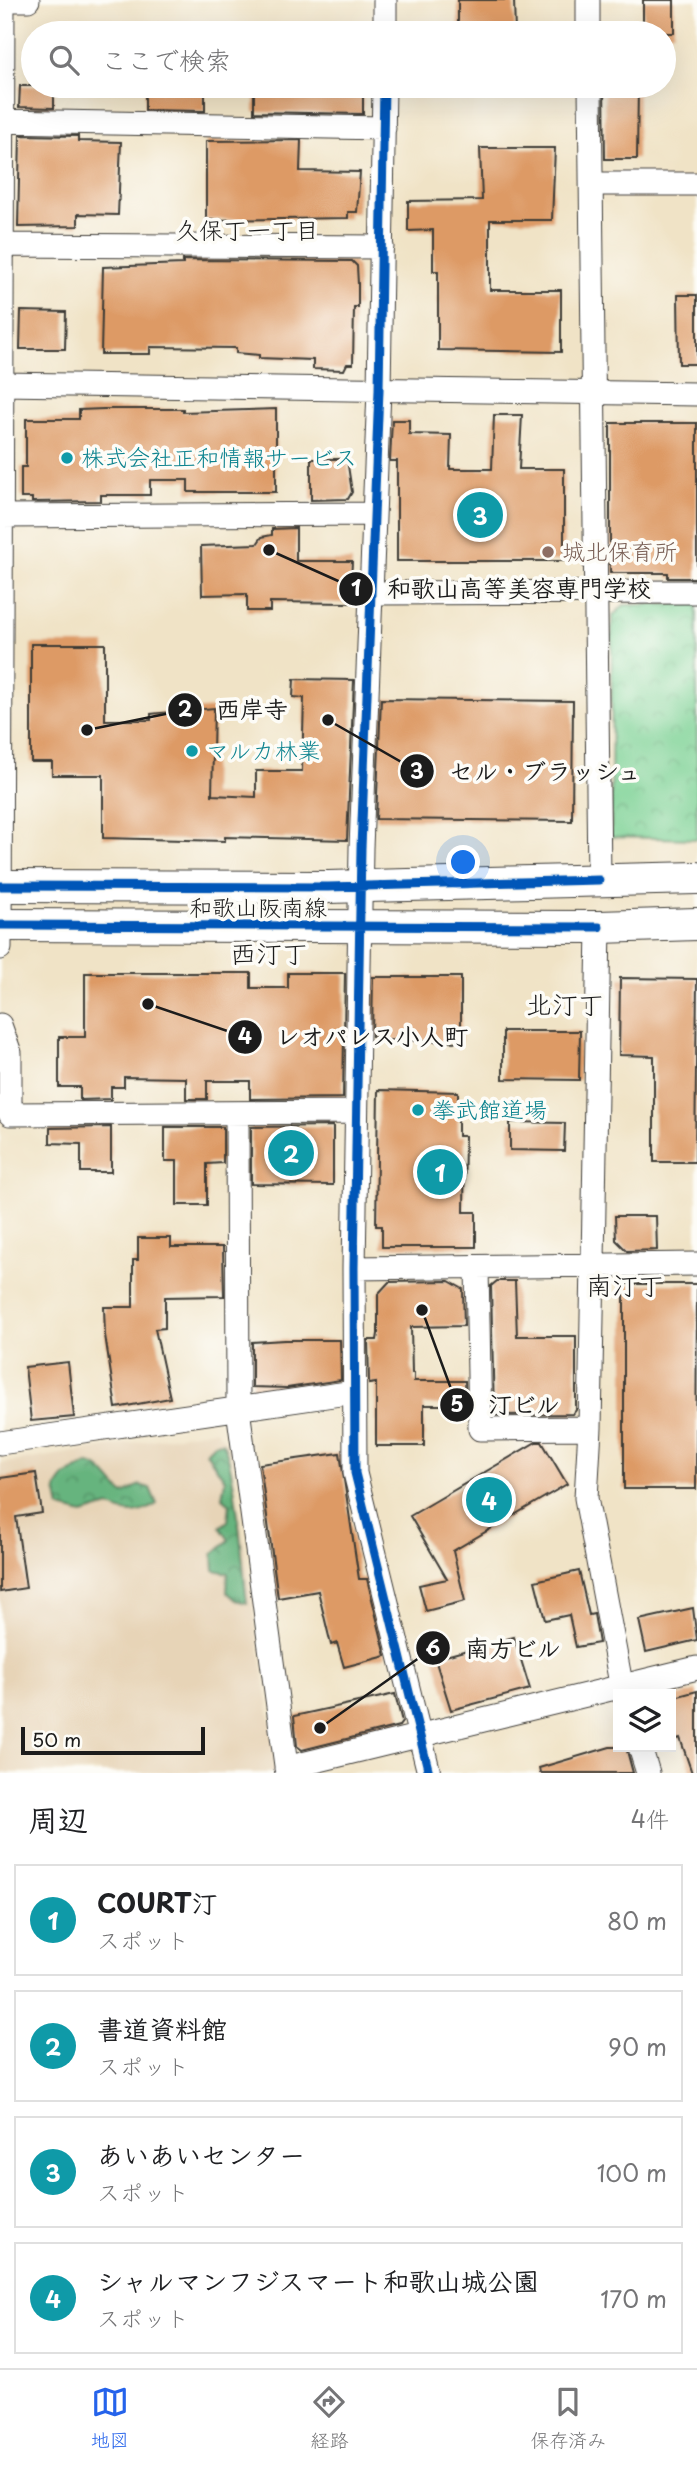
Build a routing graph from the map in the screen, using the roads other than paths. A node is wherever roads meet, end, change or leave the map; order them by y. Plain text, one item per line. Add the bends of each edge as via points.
1 (2, 0) edge
2 (28, 0) edge
3 (385, 0) edge
4 (588, 0) edge
5 (385, 21) edge
6 (588, 21) edge
7 (384, 98) edge
8 (590, 98) edge
9 (2, 121) edge
10 (384, 128) junction
11 (592, 184) junction
12 (697, 184) edge
13 (1, 245) edge
14 (382, 247) junction
15 (0, 384) edge
16 (379, 390) junction
17 (592, 393) junction
18 (697, 394) edge
19 (374, 514) junction
20 (1, 516) edge
21 (697, 592) edge
22 (373, 593) junction
23 (593, 593) junction
24 (697, 878) edge
25 (599, 880) junction
26 (1, 886) edge
27 (361, 887) junction
28 (697, 924) edge
29 (0, 925) edge
30 (361, 927) junction
31 (599, 927) junction
32 (0, 948) edge
33 (0, 1025) edge
34 (356, 1112) junction
35 (237, 1114) junction
36 (591, 1264) junction
37 (697, 1264) edge
38 (477, 1267) junction
39 (354, 1268) junction
40 (354, 1392) junction
41 (238, 1409) junction
42 (590, 1427) junction
43 (0, 1443) edge
44 (697, 1668) edge
45 (622, 1689) edge
46 (625, 1689) edge
47 (613, 1692) edge
48 (420, 1735) junction
49 (642, 1752) edge
50 (287, 1771) edge
51 (429, 1773) edge
52 (648, 1773) edge

1 - 2 street
1 - 9 street
3 - 5 street
4 - 6 street
7 - 10 street
8 - 11 street
9 - 10 street
9 - 13 street
10 - 14 street
11 - 12 street
11 - 17 street
13 - 14 street
13 - 15 street
14 - 16 street
15 - 16 street
15 - 20 street
16 - 17 street
16 - 19 street
17 - 18 street
17 - 23 street
19 - 20 street
19 - 22 street
20 - 26 street
21 - 23 street
22 - 23 street
22 - 27 street
23 - 25 street
24 - 25 main road, 和歌山阪南線
25 - 27 main road, 和歌山阪南線
26 - 27 main road, 和歌山阪南線
26 - 29 street
27 - 30 street
28 - 31 main road, 和歌山阪南線
29 - 30 main road, 和歌山阪南線
29 - 32 street
30 - 31 main road, 和歌山阪南線
30 - 34 street
31 - 36 street
33 - 35 street via 10,1053 10,1114
34 - 35 street
34 - 39 street
35 - 41 street
36 - 37 street
36 - 38 street
36 - 42 street
38 - 39 street
38 - 42 street via 480,1429
39 - 40 street
40 - 41 street
40 - 48 street via 355,1473
41 - 43 street
41 - 50 street
42 - 45 street via 586,1498
44 - 46 street
47 - 48 street
48 - 50 street
48 - 51 street
49 - 52 street

